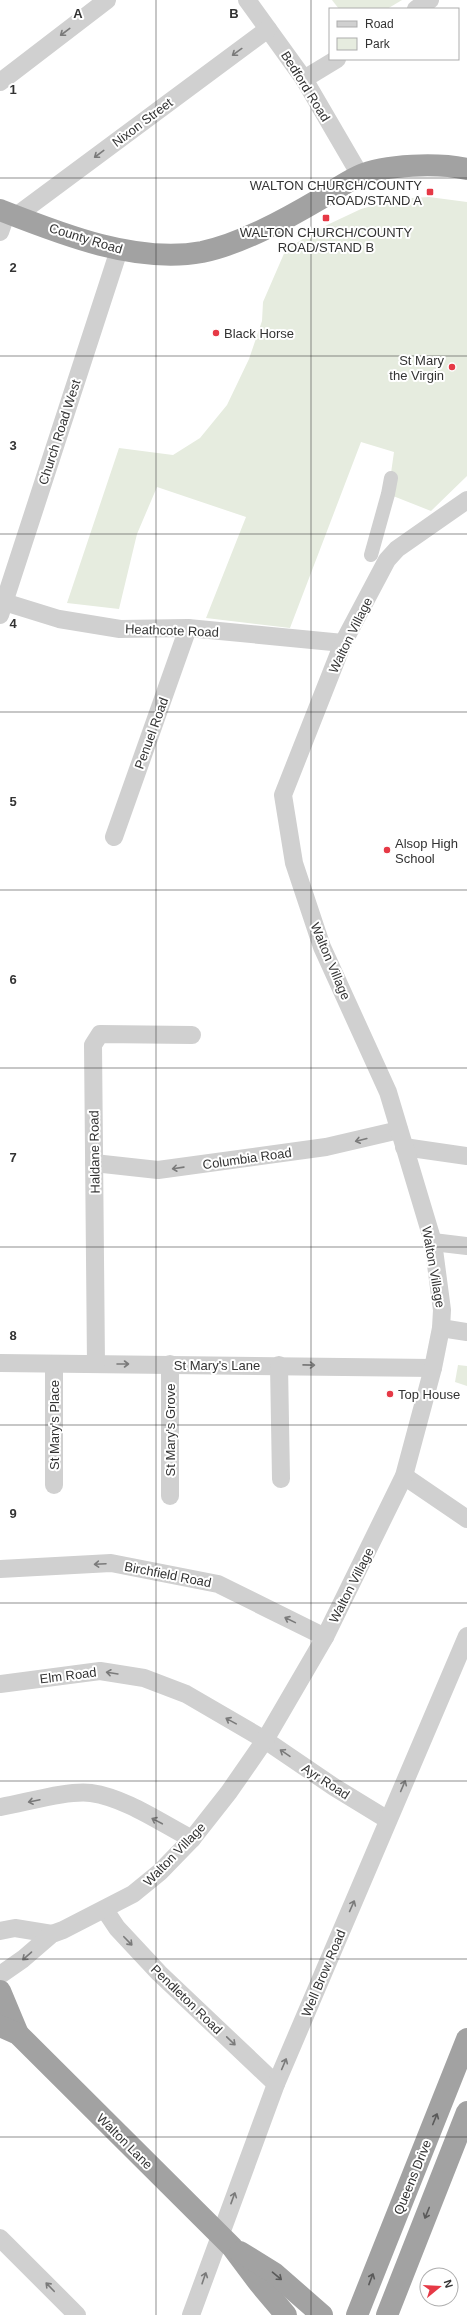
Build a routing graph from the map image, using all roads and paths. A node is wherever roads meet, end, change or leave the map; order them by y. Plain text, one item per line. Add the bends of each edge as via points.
1 (107, 0) edge
2 (247, 0) edge
3 (430, 0) edge
4 (418, 8) edge
5 (268, 29) junction
6 (334, 60) edge
7 (304, 79) junction
8 (0, 82) edge
9 (467, 169) edge
10 (360, 176) junction
11 (6, 218) edge
12 (119, 250) junction
13 (391, 478) dead end
14 (467, 500) edge
15 (371, 554) dead end
16 (2, 608) edge
17 (188, 628) junction
18 (343, 643) junction
19 (114, 837) dead end
20 (192, 1035) dead end
21 (402, 1139) junction
22 (467, 1156) edge
23 (94, 1163) junction
24 (432, 1242) junction
25 (467, 1246) edge
26 (441, 1328) junction
27 (467, 1332) edge
28 (0, 1363) edge
29 (54, 1364) junction
30 (96, 1364) junction
31 (170, 1364) junction
32 (278, 1365) junction
33 (433, 1368) junction
34 (404, 1476) junction
35 (281, 1479) dead end
36 (54, 1486) dead end
37 (170, 1496) dead end
38 (467, 1519) edge
39 (0, 1569) edge
40 (467, 1636) edge
41 (325, 1637) junction
42 (0, 1684) edge
43 (265, 1740) junction
44 (0, 1807) edge
45 (388, 1820) junction
46 (192, 1839) junction
47 (105, 1910) junction
48 (0, 1931) edge
49 (52, 1934) junction
50 (0, 1975) edge
51 (0, 1991) edge
52 (9, 2030) edge
53 (467, 2039) edge
54 (276, 2084) junction
55 (467, 2112) edge
56 (0, 2238) edge
57 (226, 2241) junction
58 (77, 2315) edge
59 (191, 2315) edge
60 (286, 2315) edge
61 (322, 2315) edge
62 (357, 2315) edge
63 (387, 2315) edge

1 -> 8 street
2 - 5 street, Bedford Road
3 - 4 street
5 - 7 street, Bedford Road
5 -> 11 street, Nixon Street
6 - 7 street
7 - 10 street, Bedford Road
9 - 10 highway, County Road via 419,165
10 - 12 highway, County Road via 296,213 244,238 202,252 162,256
11 - 12 highway, County Road
12 - 16 street, Church Road West
13 - 15 street
14 - 18 street, Walton Village via 392,554
16 - 17 street, Heathcote Road via 120,629
17 - 18 street, Heathcote Road
17 - 19 street, Penuel Road
18 - 21 street, Walton Village via 283,796 294,863 322,947 388,1092
20 - 23 street, Haldane Road via 100,1034 93,1045
21 - 22 street
21 -> 23 street, Columbia Road via 158,1170
21 - 24 street, Walton Village
23 - 30 street, Haldane Road
24 - 25 street
24 - 26 street, Walton Village via 442,1310
26 - 27 street
26 - 33 street, Walton Village
28 - 29 street, St Mary's Lane
29 - 30 street, St Mary's Lane
29 - 36 street, St Mary's Place
30 -> 31 street, St Mary's Lane
31 - 32 street, St Mary's Lane
31 - 37 street, St Mary's Grove
32 -> 33 street, St Mary's Lane
32 - 35 street
33 - 34 street, Walton Village
34 - 38 street
34 - 41 street, Walton Village
41 -> 39 street, Birchfield Road via 218,1584 111,1563
45 -> 40 street, Well Brow Road
41 - 43 street, Walton Village
43 -> 42 street, Elm Road via 186,1694 144,1678 100,1670
45 -> 43 street, Ayr Road
43 - 46 street, Walton Village
46 -> 44 street via 125,1804 91,1793
54 -> 45 street, Well Brow Road
46 - 47 street, Walton Village via 134,1894
47 - 49 street, Walton Village
47 -> 54 street, Pendleton Road via 117,1928 159,1973
48 - 49 street via 15,1928
49 -> 50 street, Walton Village
51 - 52 highway, Walton Lane
52 - 57 highway, Walton Lane
62 -> 53 highway, Queens Drive
57 -> 54 street, Well Brow Road
55 -> 63 highway, Queens Drive
58 -> 56 street
59 -> 57 street, Well Brow Road
57 - 60 highway, Walton Lane
57 -> 61 highway, Walton Lane via 274,2273

